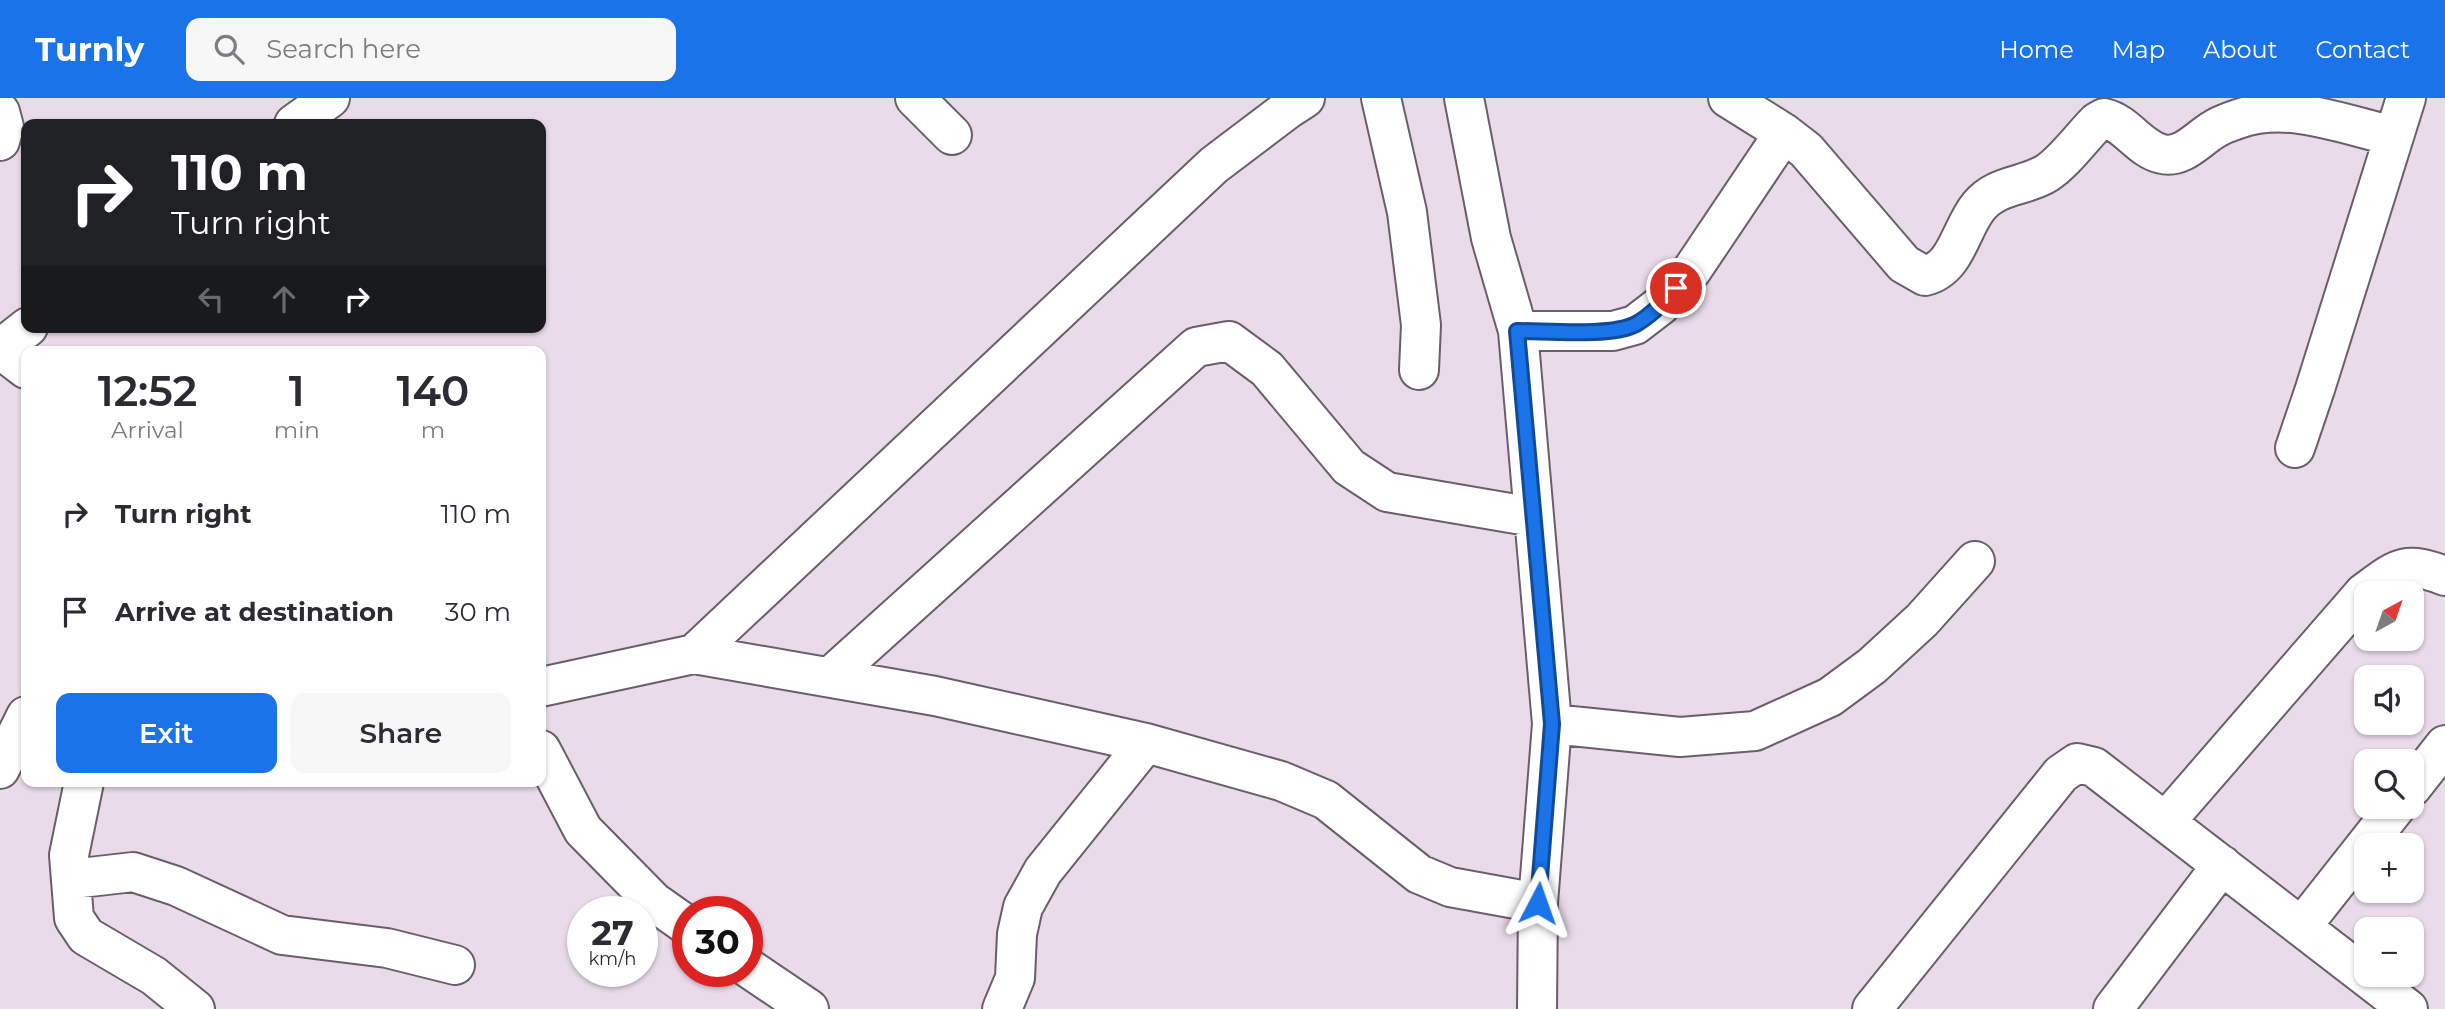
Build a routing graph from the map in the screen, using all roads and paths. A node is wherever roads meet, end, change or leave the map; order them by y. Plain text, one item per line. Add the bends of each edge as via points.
1 (330, 98) edge
2 (915, 98) edge
3 (1305, 98) edge
4 (1381, 98) edge
5 (1464, 98) edge
6 (1728, 98) edge
7 (2406, 98) edge
8 (0, 112) edge
9 (301, 119) edge
10 (1784, 133) junction
11 (952, 135) dead end
12 (2394, 136) junction
13 (0, 141) edge
14 (1517, 331) junction
15 (21, 332) edge
16 (0, 349) edge
17 (21, 365) edge
18 (1419, 370) dead end
19 (2295, 447) dead end
20 (1533, 517) junction
21 (1975, 561) dead end
22 (2445, 576) edge
23 (694, 654) junction
24 (830, 677) junction
25 (546, 686) edge
26 (1552, 724) junction
27 (21, 726) edge
28 (1146, 743) junction
29 (2445, 745) edge
30 (546, 760) edge
31 (0, 769) edge
32 (2424, 772) edge
33 (83, 787) edge
34 (2387, 819) edge
35 (2166, 821) junction
36 (2222, 865) junction
37 (72, 879) junction
38 (1538, 903) junction
39 (672, 915) edge
40 (2302, 926) junction
41 (455, 965) dead end
42 (763, 978) edge
43 (195, 1009) edge
44 (809, 1009) edge
45 (1002, 1009) edge
46 (1537, 1009) edge
47 (1872, 1009) edge
48 (2113, 1009) edge
49 (2408, 1009) edge

1 - 9 street
2 - 11 street
3 - 23 street via 1214,165
4 - 18 street via 1409,224 1422,326
5 - 14 street via 1491,237
6 - 10 street
7 - 12 street
8 - 13 street via 4,127
10 - 12 street via 1806,150 1904,264 1925,276 1936,273 1949,260 1978,207 1990,195 2049,172 2104,118 2163,155 2179,154 2215,128 2272,111 2309,115
10 - 14 street via 1692,270 1661,305 1635,325 1613,331
12 - 19 street
14 - 20 street
15 - 16 street
16 - 17 street
20 - 24 street via 1387,492 1349,467 1267,369 1229,341 1196,346
20 - 26 street
21 - 26 street via 1872,666 1830,697 1755,731 1680,737
22 - 35 street via 2420,566 2394,571 2364,593
23 - 24 street
23 - 25 street
24 - 28 street
26 - 38 street
27 - 31 street
28 - 38 street via 1281,780 1326,800 1419,874 1450,887
28 - 45 street via 1042,871 1023,907 1015,978
29 - 32 street
30 - 39 street via 583,830
33 - 37 street via 69,855
34 - 40 street
35 - 36 street
35 - 47 street via 2094,767 2077,764 2061,774
36 - 40 street
36 - 48 street
37 - 41 street via 133,872 176,886 282,935 387,948
37 - 43 street via 74,918 86,936 154,976
38 - 46 street
40 - 49 street
42 - 44 street

